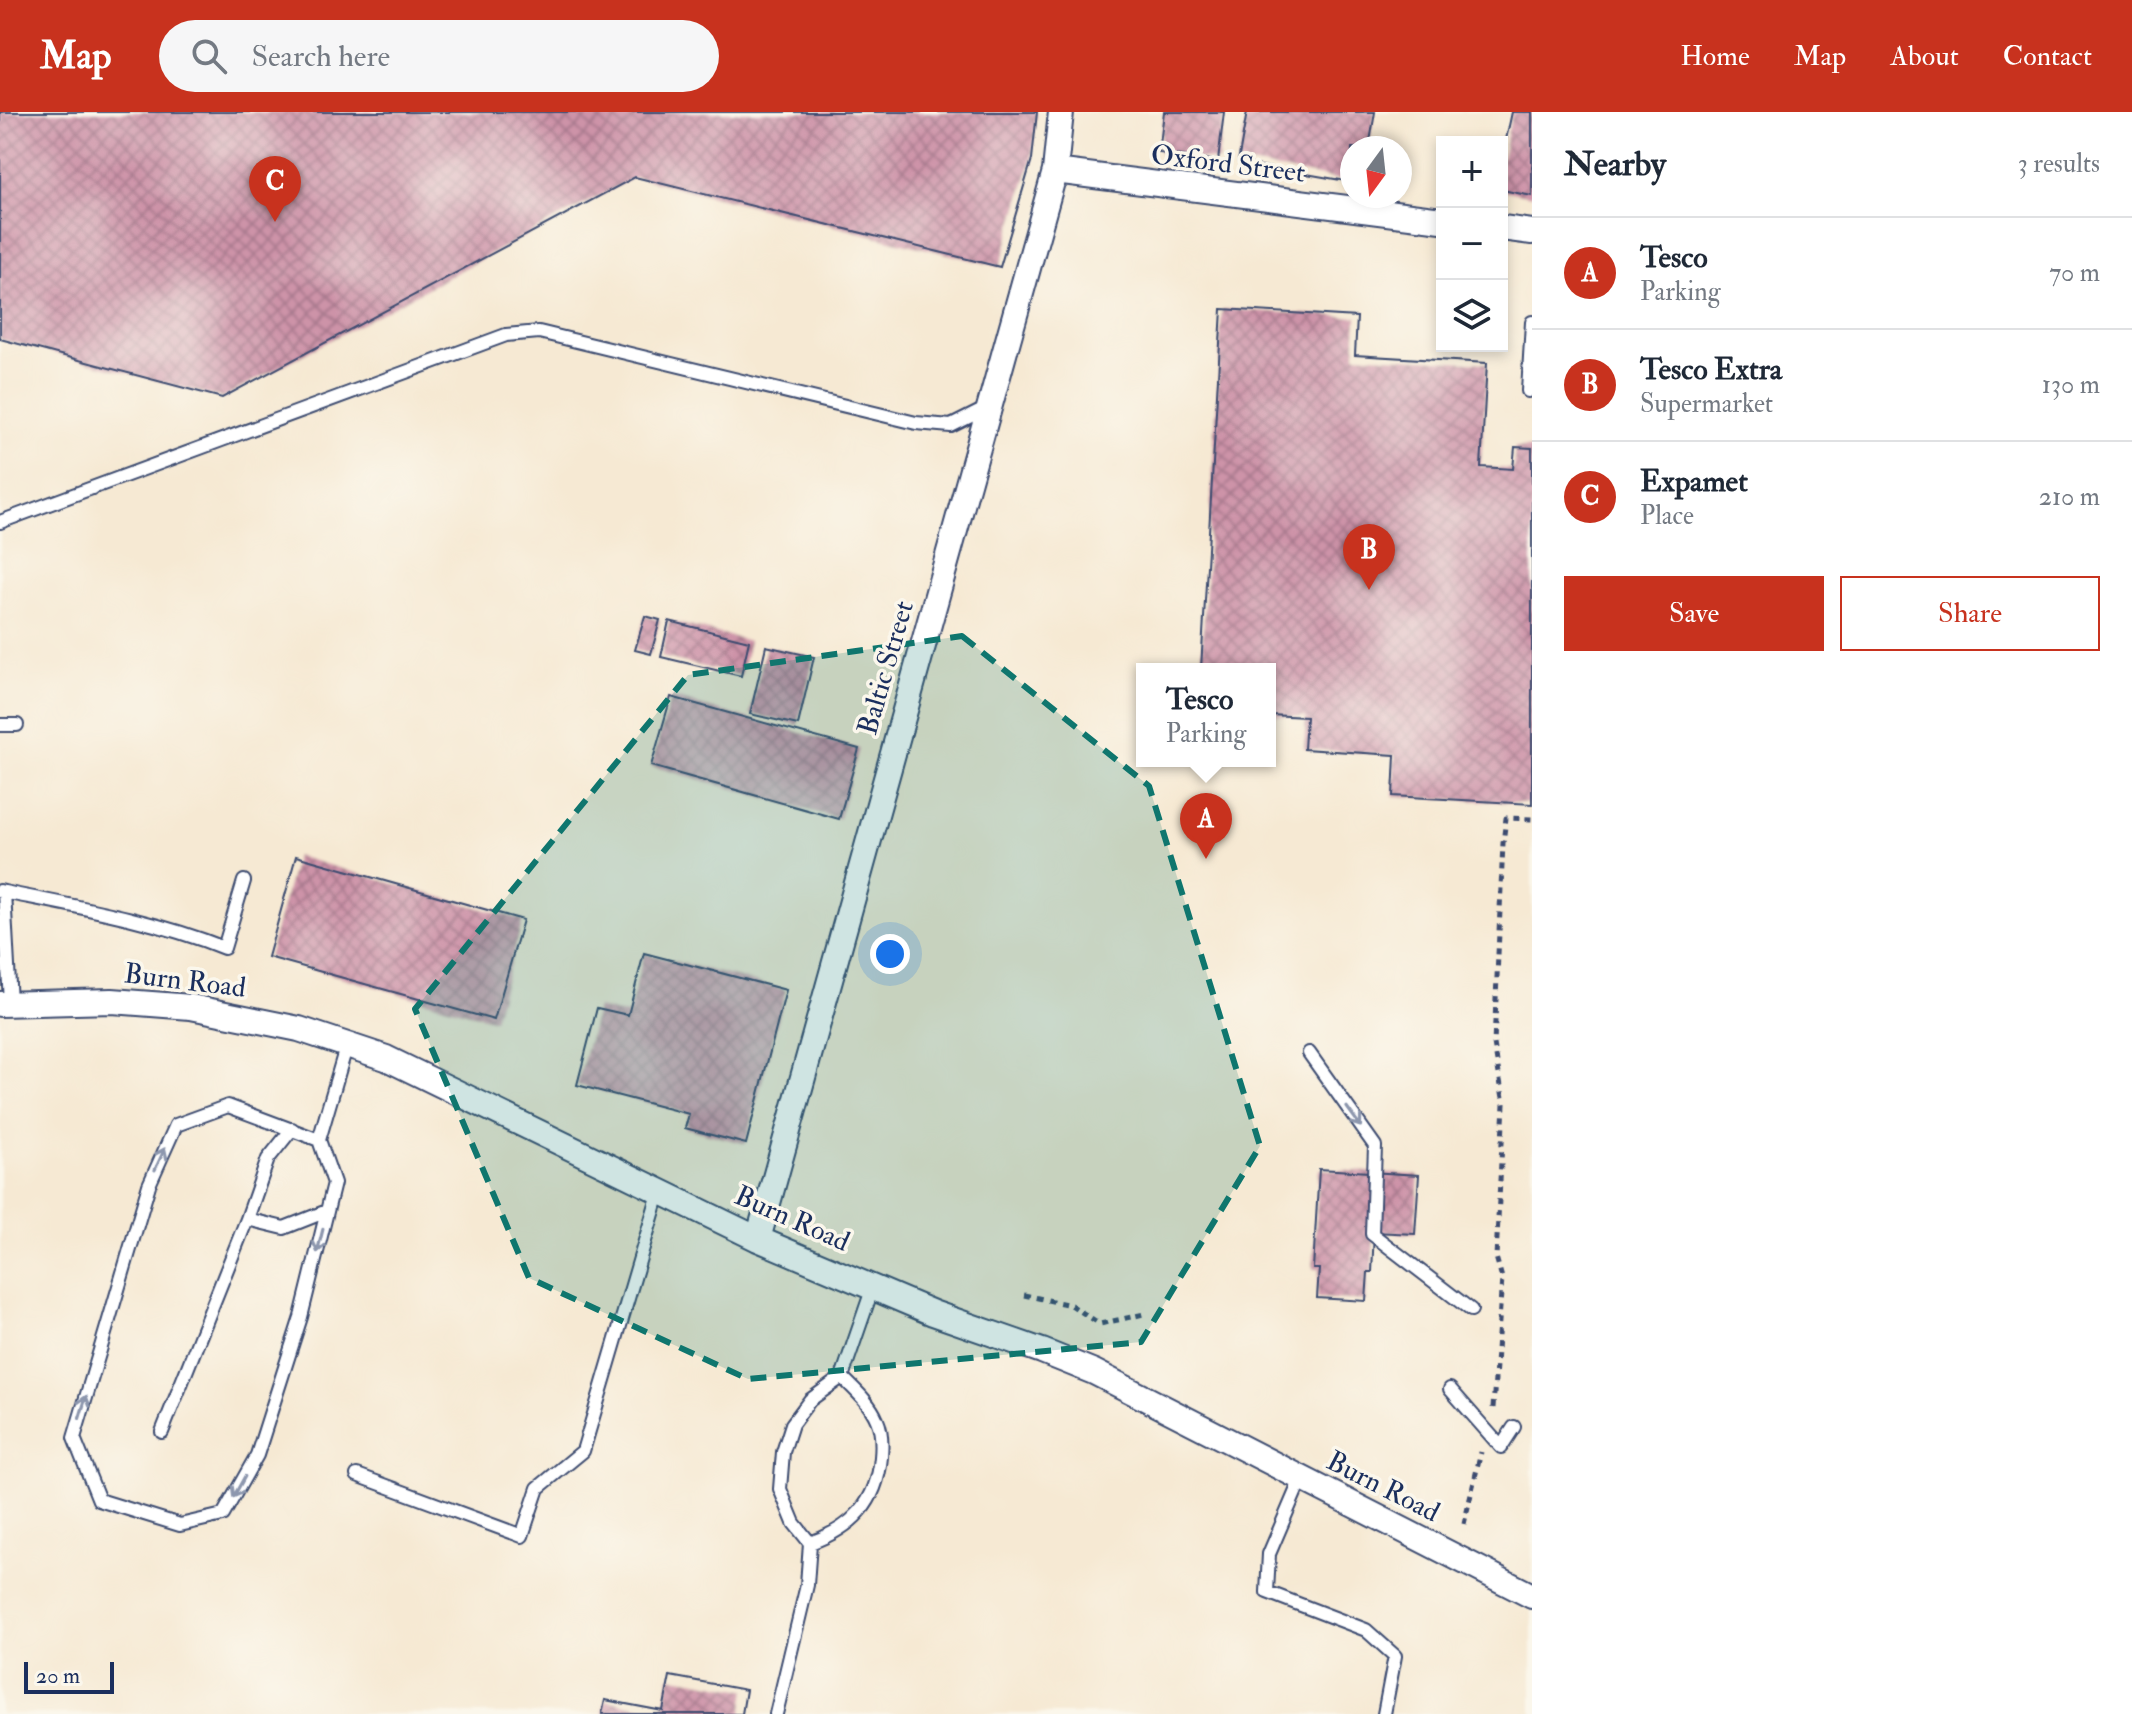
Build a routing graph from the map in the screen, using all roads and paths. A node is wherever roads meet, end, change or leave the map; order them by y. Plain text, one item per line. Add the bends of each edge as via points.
1 (1061, 112) edge
2 (1055, 171) junction
3 (1436, 219) edge
4 (1508, 229) edge
5 (1532, 232) edge
6 (1532, 322) edge
7 (1528, 391) dead end
8 (989, 407) junction
9 (0, 522) edge
10 (0, 725) edge
11 (17, 725) dead end
12 (1532, 819) edge
13 (244, 881) dead end
14 (2, 891) edge
15 (5, 1004) edge
16 (347, 1044) junction
17 (1309, 1053) dead end
18 (292, 1129) junction
19 (319, 1140) junction
20 (660, 1190) junction
21 (327, 1211) junction
22 (247, 1219) junction
23 (758, 1239) junction
24 (873, 1287) junction
25 (1024, 1295) dead end
26 (1471, 1310) dead end
27 (1144, 1314) dead end
28 (842, 1377) junction
29 (1450, 1389) dead end
30 (1514, 1427) dead end
31 (1487, 1431) junction
32 (162, 1432) dead end
33 (357, 1475) dead end
34 (1301, 1479) junction
35 (1464, 1524) dead end
36 (810, 1543) junction
37 (1532, 1596) edge
38 (776, 1714) edge
39 (1384, 1714) edge

1 - 2 street, Baltic Street
2 - 3 street, Oxford Street
2 - 8 street, Baltic Street
4 - 5 street
6 - 7 lane
8 - 9 lane via 951,426 916,423 539,332 506,335
8 - 23 street, Baltic Street
10 - 11 lane
12 - 31 path via 1506,818 1503,843 1494,1044 1504,1104 1496,1257 1502,1278 1494,1405
13 - 14 lane via 224,948 115,915
14 - 15 lane
15 - 16 street, Burn Road via 112,1001 191,1007
16 - 19 lane
16 - 20 street, Burn Road
17 -> 26 lane via 1375,1146 1372,1234
18 - 19 lane
21 -> 18 lane via 301,1317 257,1455 223,1515 180,1525 99,1500 74,1438 149,1185 176,1125 228,1106
18 - 22 lane via 268,1159
19 - 21 lane via 334,1183
20 - 23 street, Burn Road
20 - 33 lane via 583,1451 538,1488 522,1536
21 - 22 lane via 284,1228
22 - 32 lane
23 - 24 street, Burn Road
24 - 28 lane
24 - 34 street, Burn Road via 1094,1372
25 - 27 path via 1071,1305 1100,1324
28 - 36 lane via 810,1400 792,1424 783,1452 780,1489 794,1523
28 - 36 lane via 878,1421 880,1472 856,1517 835,1534
29 - 31 lane
30 - 31 lane via 1501,1447
31 - 35 path
34 - 37 street, Burn Road
34 - 39 lane via 1269,1554 1267,1592 1366,1630 1395,1656
36 - 38 lane via 807,1585

